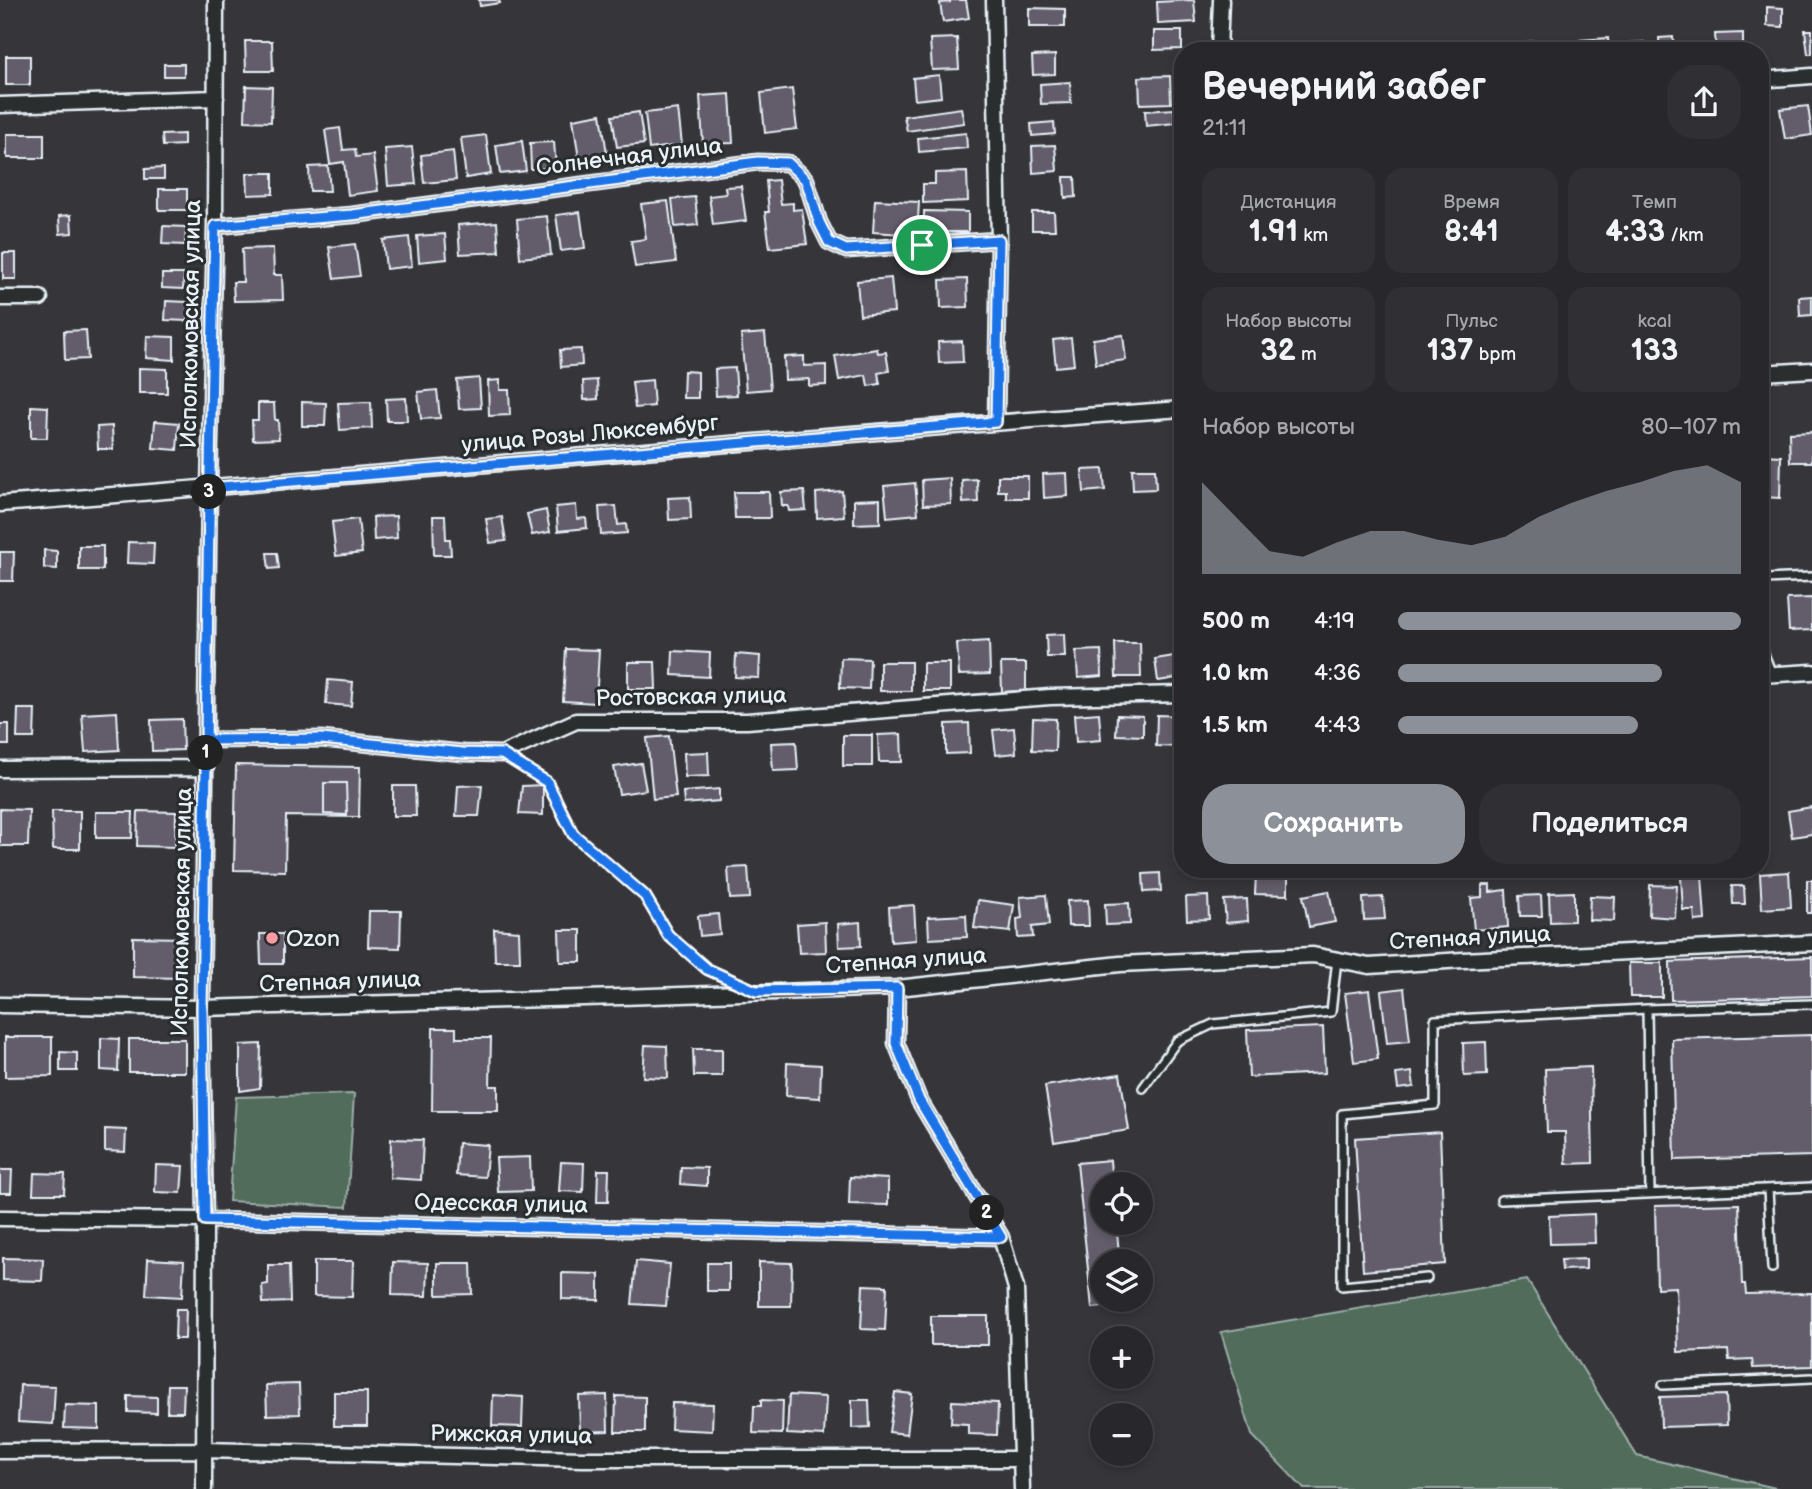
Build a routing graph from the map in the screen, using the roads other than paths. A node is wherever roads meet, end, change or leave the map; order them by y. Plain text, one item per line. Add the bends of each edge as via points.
1 (216, 0) edge
2 (994, 0) edge
3 (1221, 0) edge
4 (1219, 42) edge
5 (1812, 76) edge
6 (1769, 79) edge
7 (216, 98) junction
8 (0, 105) edge
9 (215, 226) junction
10 (999, 240) junction
11 (0, 298) edge
12 (40, 298) dead end
13 (1812, 370) edge
14 (1769, 372) edge
15 (1174, 410) edge
16 (996, 422) junction
17 (209, 488) junction
18 (0, 504) edge
19 (1812, 577) edge
20 (1769, 579) edge
21 (1812, 672) edge
22 (1769, 674) edge
23 (1174, 694) edge
24 (206, 740) junction
25 (206, 768) junction
26 (0, 769) edge
27 (1812, 943) edge
28 (1336, 959) junction
29 (897, 988) junction
30 (1812, 1004) edge
31 (0, 1005) edge
32 (202, 1008) junction
33 (1647, 1009) junction
34 (1143, 1088) dead end
35 (1812, 1187) edge
36 (1768, 1189) junction
37 (1650, 1193) junction
38 (1501, 1200) dead end
39 (0, 1218) edge
40 (205, 1220) junction
41 (1001, 1237) junction
42 (1772, 1268) dead end
43 (1427, 1278) dead end
44 (1812, 1378) edge
45 (1663, 1385) dead end
46 (204, 1450) junction
47 (0, 1451) edge
48 (1020, 1459) junction
49 (204, 1489) edge
50 (1022, 1489) edge

1 - 7 street, Исполкомовская улица
2 - 10 street
3 - 4 street
5 - 6 street
7 - 8 street
7 - 9 street, Исполкомовская улица
9 - 10 street, Солнечная улица via 352,215 758,162 788,163 806,180 829,242 846,250
9 - 17 street, Исполкомовская улица
10 - 16 street
11 - 12 street
13 - 14 street
15 - 16 street, улица Розы Люксембург
16 - 17 street, улица Розы Люксембург
17 - 18 street, улица Розы Люксембург
17 - 24 street, Исполкомовская улица
19 - 20 lane
21 - 22 street
23 - 24 street, Ростовская улица via 1050,697 747,721 576,721 502,754 321,739
24 - 25 street, Исполкомовская улица
25 - 26 street
25 - 32 street, Исполкомовская улица
27 - 28 street, Степная улица via 1369,966
28 - 29 street, Степная улица via 1313,954 1120,964
28 - 34 lane via 1331,1012 1213,1024 1177,1041
29 - 32 street, Степная улица
29 - 41 street via 896,1043 919,1100
30 - 33 lane
31 - 32 street, Степная улица
32 - 40 street, Исполкомовская улица
33 - 37 lane
33 - 43 lane via 1435,1020 1435,1105 1342,1114 1342,1286
35 - 36 lane
36 - 37 lane
36 - 42 lane
37 - 38 lane
39 - 40 street, Одесская улица
40 - 41 street, Одесская улица
40 - 46 street, Исполкомовская улица
41 - 48 street via 1016,1288
44 - 45 lane
46 - 47 street, Рижская улица
46 - 48 street, Рижская улица via 583,1459
46 - 49 street, Исполкомовская улица
48 - 50 street

